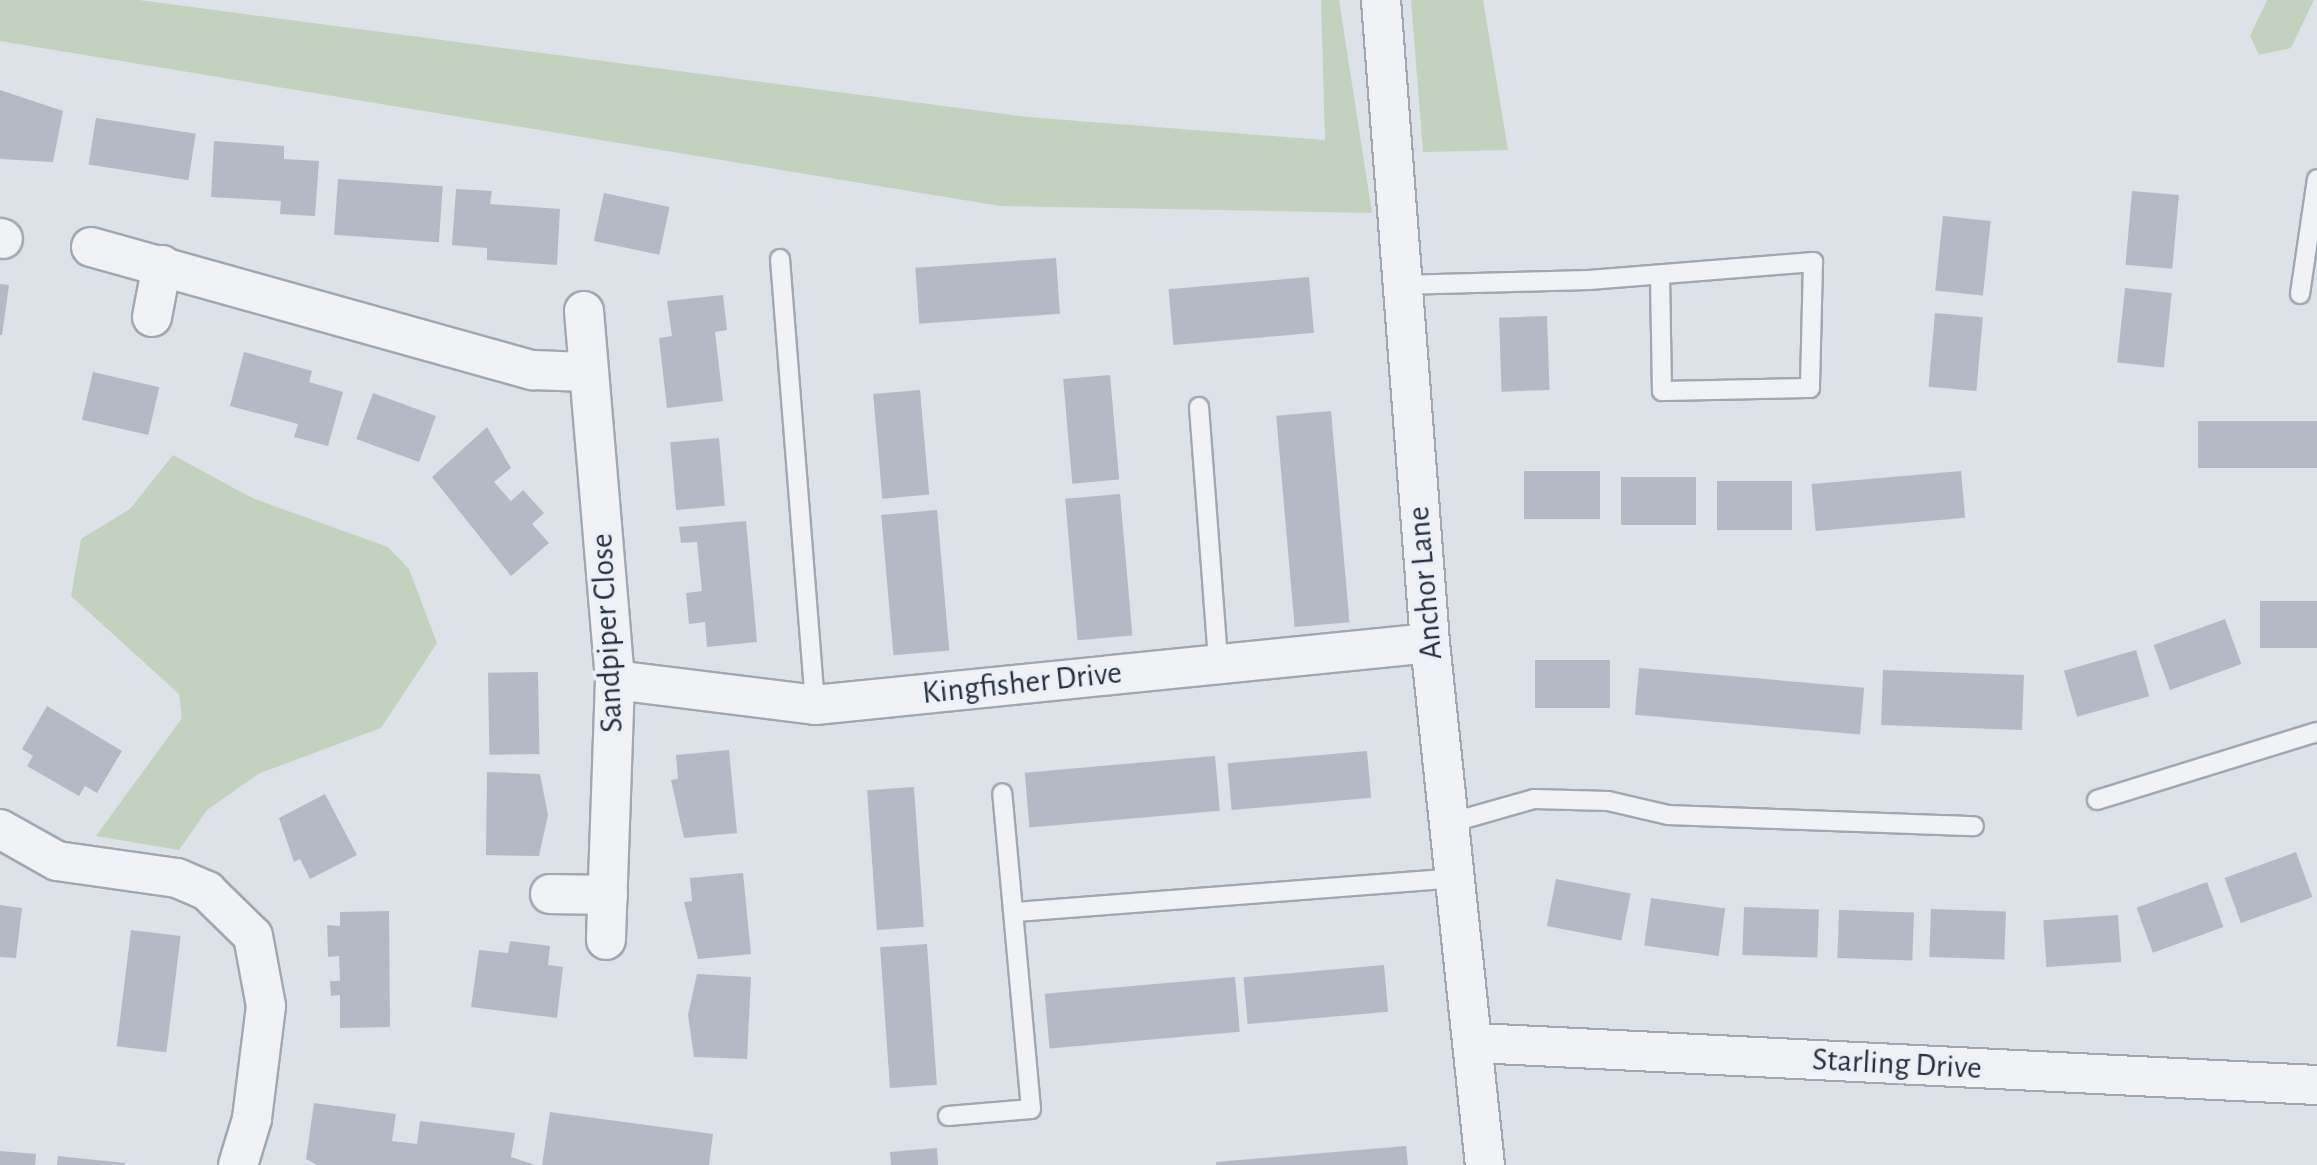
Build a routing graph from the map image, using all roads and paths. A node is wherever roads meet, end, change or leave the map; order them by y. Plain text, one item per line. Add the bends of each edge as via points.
1 (1381, 0) edge
2 (2317, 179) edge
3 (91, 247) dead end
4 (780, 259) dead end
5 (162, 265) junction
6 (1660, 275) junction
7 (1399, 285) junction
8 (2300, 294) dead end
9 (584, 311) dead end
10 (152, 317) dead end
11 (587, 372) junction
12 (1199, 407) dead end
13 (1430, 643) junction
14 (1218, 662) junction
15 (615, 680) junction
16 (815, 705) junction
17 (2317, 732) edge
18 (1002, 793) dead end
19 (2097, 800) dead end
20 (1446, 824) junction
21 (1974, 826) dead end
22 (0, 829) edge
23 (1452, 878) junction
24 (550, 894) dead end
25 (608, 895) junction
26 (1015, 912) junction
27 (606, 940) dead end
28 (1476, 1043) junction
29 (2317, 1085) edge
30 (948, 1116) dead end
31 (238, 1165) edge
32 (1485, 1165) edge

1 - 7 street, Anchor Lane
2 - 8 lane
3 - 5 street
4 - 16 lane
5 - 10 street
5 - 11 street via 533,370
6 - 6 lane via 1662,391 1810,388 1813,262
6 - 7 lane
7 - 13 street, Anchor Lane
9 - 11 street, Sandpiper Close
11 - 15 street, Sandpiper Close
12 - 14 lane
13 - 14 street, Kingfisher Drive
13 - 20 street, Anchor Lane
14 - 16 street, Kingfisher Drive
15 - 16 street, Kingfisher Drive
15 - 25 street, Sandpiper Close
17 - 19 lane
18 - 26 lane
20 - 21 lane via 1534,799 1608,801 1668,815
20 - 23 street, Anchor Lane
22 - 31 street via 57,861 177,878 207,891 253,936 266,1006 252,1119
23 - 26 lane
23 - 28 street, Anchor Lane
24 - 25 street
25 - 27 street, Sandpiper Close
26 - 30 lane via 1031,1109
28 - 29 street, Starling Drive
28 - 32 street, Anchor Lane

